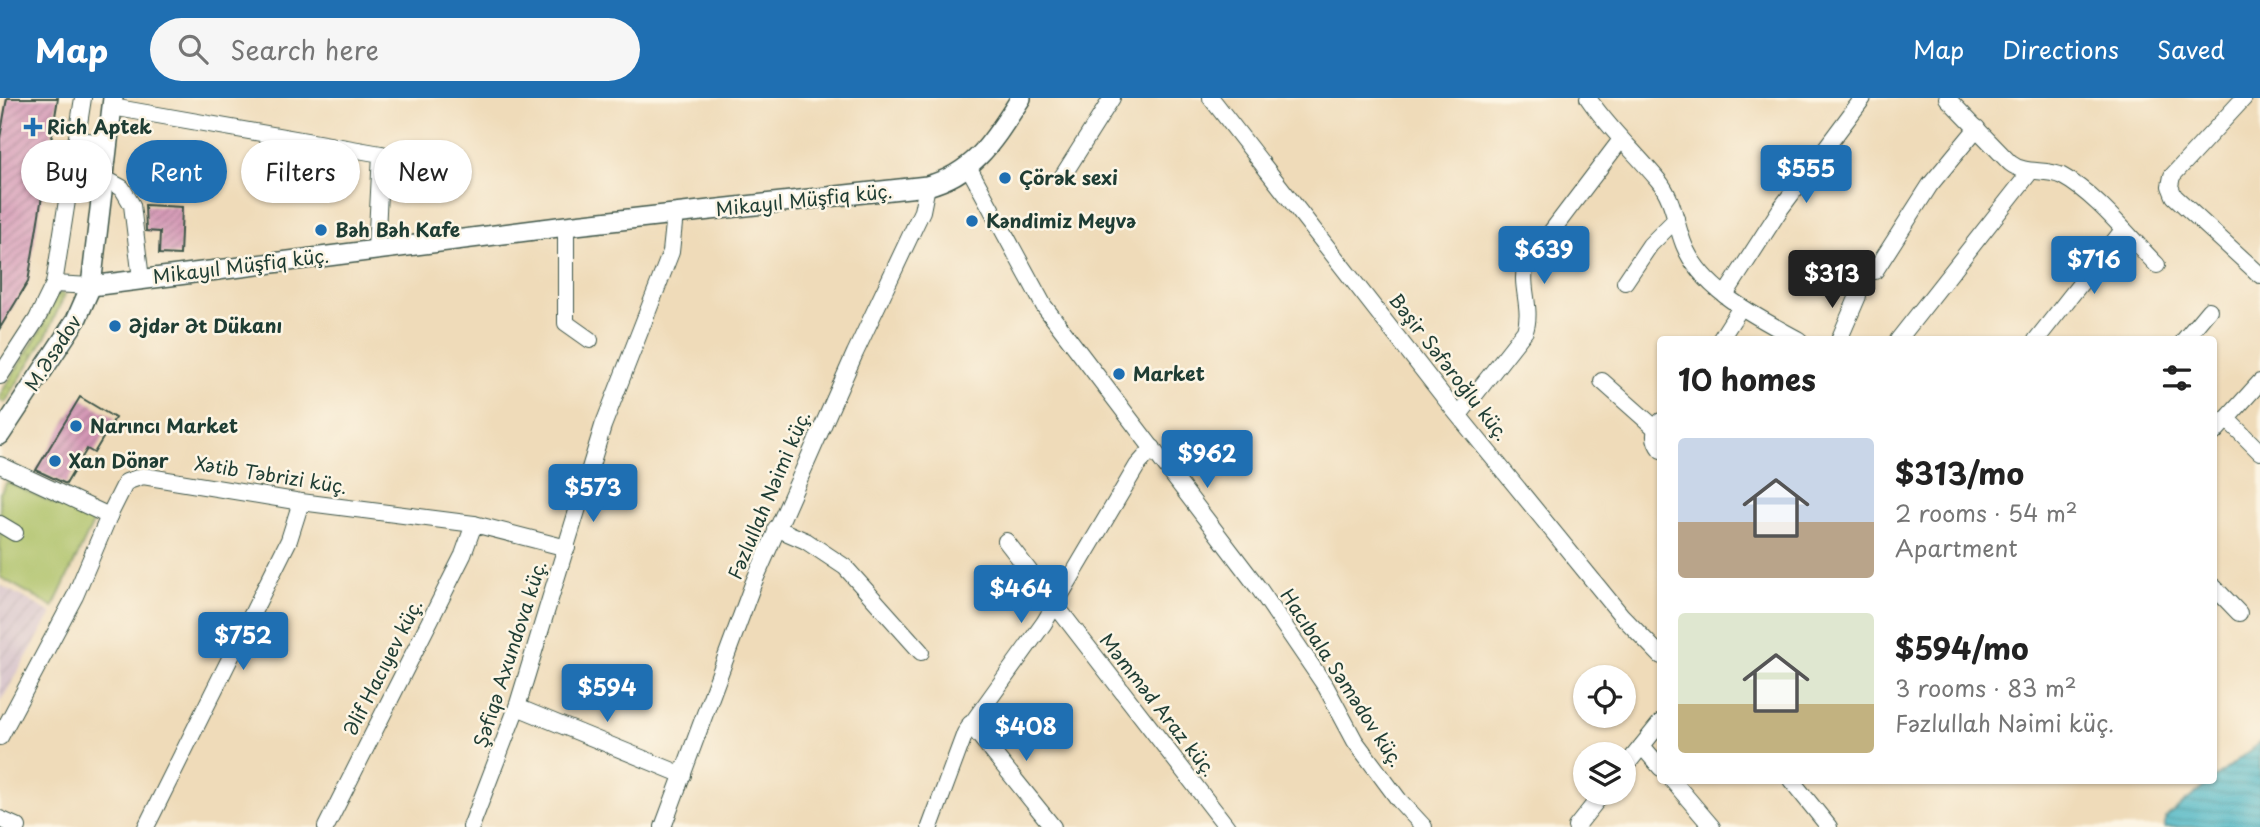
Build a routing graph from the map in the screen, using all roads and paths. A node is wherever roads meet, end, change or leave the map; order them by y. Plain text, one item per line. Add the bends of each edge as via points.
1 (83, 98) edge
2 (1021, 98) edge
3 (1112, 98) edge
4 (1211, 98) edge
5 (1588, 98) edge
6 (1863, 98) edge
7 (1947, 98) edge
8 (2244, 98) edge
9 (113, 102) edge
10 (1976, 128) junction
11 (77, 140) edge
12 (107, 140) edge
13 (1620, 141) junction
14 (374, 153) edge
15 (969, 168) junction
16 (2024, 169) junction
17 (1062, 177) dead end
18 (112, 182) edge
19 (927, 186) junction
20 (67, 203) edge
21 (99, 203) edge
22 (378, 203) edge
23 (675, 214) junction
24 (1676, 219) junction
25 (566, 226) junction
26 (2123, 230) junction
27 (376, 250) junction
28 (2157, 265) dead end
29 (1875, 271) dead end
30 (2260, 275) edge
31 (141, 279) junction
32 (1625, 282) dead end
33 (54, 284) junction
34 (91, 286) junction
35 (1725, 295) junction
36 (1858, 296) dead end
37 (1741, 307) junction
38 (2209, 310) dead end
39 (1723, 336) edge
40 (1792, 336) edge
41 (1841, 336) edge
42 (1901, 336) edge
43 (2039, 336) edge
44 (2187, 336) edge
45 (590, 340) dead end
46 (0, 376) edge
47 (1602, 381) dead end
48 (2260, 382) edge
49 (6, 413) edge
50 (1459, 415) junction
51 (2227, 419) junction
52 (1657, 424) edge
53 (2217, 430) edge
54 (0, 435) edge
55 (1153, 448) junction
56 (2260, 452) edge
57 (0, 465) edge
58 (301, 502) junction
59 (109, 516) junction
60 (0, 524) edge
61 (474, 524) junction
62 (776, 528) junction
63 (15, 533) dead end
64 (1006, 541) dead end
65 (566, 548) junction
66 (2217, 590) edge
67 (1055, 605) junction
68 (2239, 613) dead end
69 (921, 652) dead end
70 (1657, 652) edge
71 (517, 707) junction
72 (970, 724) junction
73 (1657, 727) edge
74 (0, 737) edge
75 (1642, 746) junction
76 (1636, 753) edge
77 (1657, 763) edge
78 (683, 775) junction
79 (1675, 784) edge
80 (1794, 784) edge
81 (1594, 805) edge
82 (0, 819) edge
83 (18, 827) edge
84 (146, 827) edge
85 (326, 827) edge
86 (471, 827) edge
87 (663, 827) edge
88 (930, 827) edge
89 (1053, 827) edge
90 (1227, 827) edge
91 (1424, 827) edge
92 (1576, 827) edge
93 (1712, 827) edge
94 (1829, 827) edge

1 - 11 street
2 - 15 main road, Mikayıl Müşfiq küç. via 992,143
3 - 17 street
4 - 50 street, Bəşir Səfəroğlu küç.
5 - 13 street
6 - 35 street via 1781,208
7 - 10 street
8 - 30 street via 2172,176 2170,186 2174,196
9 - 12 main road, M.Əsədov
9 - 14 street
10 - 16 street
10 - 29 street via 1930,186
13 - 24 street via 1658,180
13 - 50 street via 1526,265 1523,276 1529,314 1525,331
15 - 19 main road, Mikayıl Müşfiq küç.
15 - 55 street, Hacıbala Səmədov küç. via 1044,306
16 - 26 street via 2062,176
16 - 42 street
18 - 31 street via 122,188 132,205
19 - 23 main road, Mikayıl Müşfiq küç.
19 - 62 street, Fəzlullah Nəimi küç. via 922,211
20 - 33 street
21 - 34 main road, M.Əsədov
22 - 27 street
23 - 25 main road, Mikayıl Müşfiq küç.
23 - 65 street, Şəfiqə Axundova küç. via 671,252 603,426
24 - 32 street via 1650,245
24 - 35 street via 1685,247
25 - 27 main road, Mikayıl Müşfiq küç.
25 - 45 street via 566,323
26 - 28 street
26 - 43 street
27 - 31 main road, Mikayıl Müşfiq küç.
31 - 34 main road, Mikayıl Müşfiq küç.
33 - 34 street
33 - 46 street
34 - 49 main road, M.Əsədov via 76,320
35 - 37 street
36 - 41 street
37 - 39 street
37 - 40 street
38 - 44 street
47 - 52 street
48 - 51 street
49 - 54 main road, M.Əsədov
50 - 70 street, Bəşir Səfəroğlu küç. via 1621,615
51 - 53 street
51 - 56 street
55 - 67 street via 1137,466
55 - 91 street, Hacıbala Səmədov küç. via 1307,658 1377,772
57 - 59 street
58 - 59 street, Xətib Təbrizi küç. via 143,476 126,482
58 - 61 street, Xətib Təbrizi küç.
58 - 84 street via 289,540
59 - 74 street, Xətib Təbrizi küç. via 52,641
60 - 63 street
61 - 65 street, Xətib Təbrizi küç.
61 - 85 street, Əlif Hacıyev küç. via 463,555
62 - 69 street via 845,567
62 - 78 street, Fəzlullah Nəimi küç.
64 - 67 street, Məmməd Araz küç.
65 - 71 street, Şəfiqə Axundova küç.
66 - 68 street
67 - 72 street
67 - 90 street, Məmməd Araz küç.
71 - 78 street
71 - 86 street, Şəfiqə Axundova küç.
72 - 88 street
72 - 89 street
73 - 75 street
75 - 76 street
75 - 77 street
78 - 87 street, Fəzlullah Nəimi küç.
79 - 93 street
80 - 94 street
81 - 92 street
82 - 83 street

